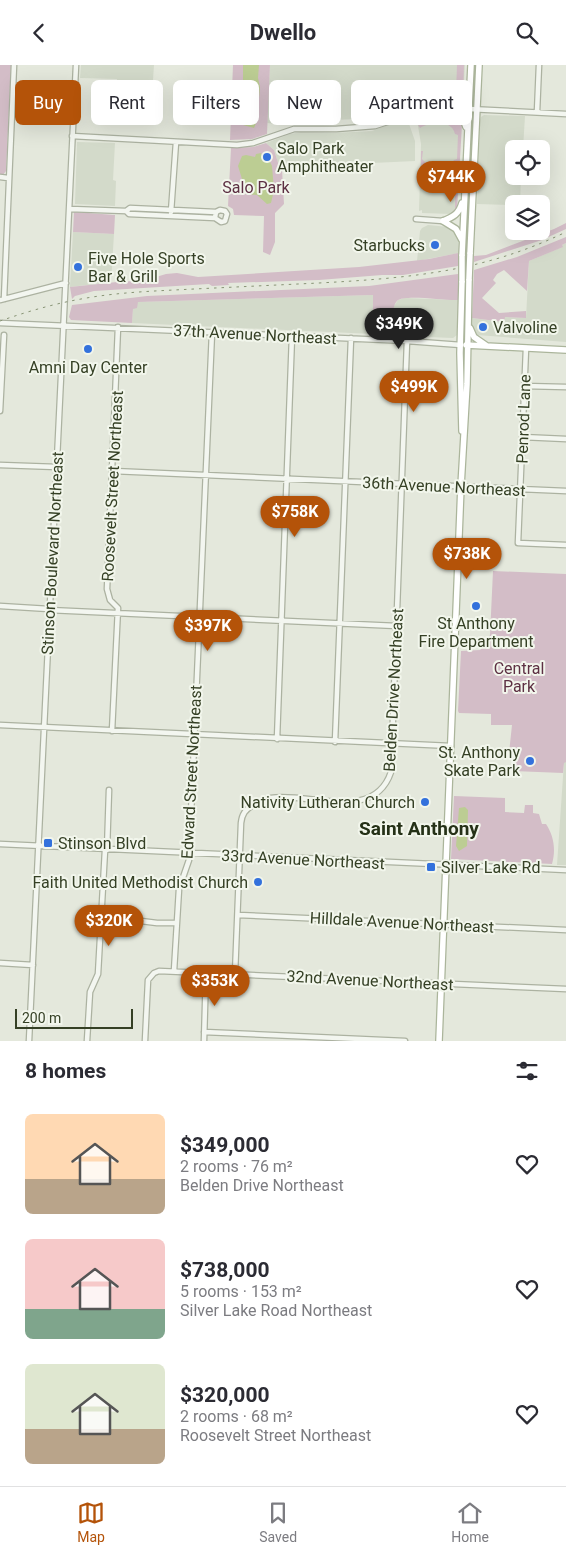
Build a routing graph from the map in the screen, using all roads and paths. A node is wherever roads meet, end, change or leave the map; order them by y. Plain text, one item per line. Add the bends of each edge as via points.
1 (14, 65) edge
2 (76, 65) edge
3 (471, 65) edge
4 (479, 65) edge
5 (539, 65) edge
6 (470, 80) edge
7 (472, 109) edge
8 (477, 109) junction
9 (537, 112) junction
10 (566, 114) edge
11 (380, 125) edge
12 (466, 125) edge
13 (468, 125) edge
14 (468, 131) junction
15 (72, 136) junction
16 (176, 142) junction
17 (0, 177) edge
18 (8, 177) junction
19 (465, 190) junction
20 (70, 209) junction
21 (172, 210) junction
22 (126, 211) junction
23 (216, 212) junction
24 (171, 216) junction
25 (215, 218) junction
26 (416, 219) dead end
27 (443, 221) junction
28 (463, 225) junction
29 (471, 235) junction
30 (463, 240) junction
31 (66, 283) junction
32 (2, 299) edge
33 (468, 321) junction
34 (0, 323) edge
35 (64, 326) junction
36 (118, 327) junction
37 (212, 332) junction
38 (4, 335) dead end
39 (292, 336) junction
40 (351, 339) junction
41 (408, 341) junction
42 (464, 345) junction
43 (487, 346) junction
44 (526, 348) junction
45 (566, 350) edge
46 (524, 385) junction
47 (566, 387) edge
48 (0, 411) edge
49 (522, 437) junction
50 (566, 439) edge
51 (0, 465) edge
52 (57, 467) junction
53 (113, 471) junction
54 (206, 475) junction
55 (287, 479) junction
56 (345, 481) junction
57 (402, 483) junction
58 (461, 486) junction
59 (520, 489) junction
60 (566, 491) edge
61 (566, 545) edge
62 (0, 606) edge
63 (49, 609) junction
64 (118, 613) junction
65 (199, 617) junction
66 (282, 621) junction
67 (339, 623) junction
68 (397, 626) junction
69 (0, 725) edge
70 (44, 727) junction
71 (112, 731) junction
72 (194, 735) junction
73 (277, 739) junction
74 (335, 741) junction
75 (393, 744) junction
76 (451, 746) junction
77 (109, 790) dead end
78 (0, 844) edge
79 (40, 846) junction
80 (106, 850) junction
81 (189, 853) junction
82 (240, 856) junction
83 (446, 865) junction
84 (566, 870) edge
85 (238, 915) junction
86 (177, 923) junction
87 (444, 924) junction
88 (566, 930) edge
89 (101, 932) junction
90 (0, 963) edge
91 (33, 965) junction
92 (174, 971) junction
93 (206, 973) junction
94 (235, 974) junction
95 (441, 983) junction
96 (566, 989) edge
97 (204, 1032) junction
98 (29, 1041) edge
99 (87, 1041) edge
100 (145, 1041) edge
101 (204, 1041) edge
102 (406, 1041) edge
103 (439, 1041) edge

1 - 18 street
2 - 15 street, Stinson Boulevard Northeast
3 - 6 main road
4 - 8 main road
5 - 9 street
7 - 8 street
8 - 9 street
8 - 29 main road
9 - 10 street
11 - 16 street via 294,129 247,144
12 - 14 main road
13 - 14 main road
14 - 19 main road
15 - 16 street
15 - 20 street, Stinson Boulevard Northeast
16 - 21 street
17 - 18 street
18 - 32 street
19 - 27 main road via 458,213
19 - 28 main road
20 - 22 street
20 - 31 street, Stinson Boulevard Northeast
21 - 22 street via 130,208
21 - 23 street
21 - 24 street
22 - 24 street via 129,214
23 - 25 street
23 - 25 street via 222,210 228,216 221,222
24 - 25 street
26 - 27 street
27 - 28 main road
27 - 30 main road via 456,229
28 - 29 main road
28 - 30 main road
29 - 33 main road, bridge
30 - 42 main road, bridge
31 - 32 street
31 - 35 street, Stinson Boulevard Northeast
33 - 42 main road
33 - 43 main road via 473,336
34 - 35 street, 37th Avenue Northeast
35 - 36 street, 37th Avenue Northeast
35 - 52 street, Stinson Boulevard Northeast
36 - 37 street, 37th Avenue Northeast
36 - 53 street, Roosevelt Street Northeast
37 - 39 street, 37th Avenue Northeast
37 - 54 street, Edward Street Northeast
38 - 48 street
39 - 40 street, 37th Avenue Northeast
39 - 55 street
40 - 41 street, 37th Avenue Northeast
40 - 56 street
41 - 42 street, 37th Avenue Northeast
41 - 57 street, Belden Drive Northeast
42 - 43 main road, 37th Avenue Northeast
42 - 58 main road via 466,412
43 - 44 main road, 37th Avenue Northeast
44 - 45 main road, 37th Avenue Northeast
44 - 46 street, Penrod Lane
46 - 47 street
46 - 49 street, Penrod Lane
49 - 50 street
49 - 59 street, Penrod Lane
51 - 52 street
52 - 63 street, Stinson Boulevard Northeast
53 - 54 street, 36th Avenue Northeast
53 - 64 street, Roosevelt Street Northeast via 107,589
54 - 55 street, 36th Avenue Northeast
54 - 65 street, Edward Street Northeast
55 - 56 street, 36th Avenue Northeast
55 - 66 street
56 - 57 street, 36th Avenue Northeast
56 - 67 street
57 - 58 street, 36th Avenue Northeast
57 - 68 street, Belden Drive Northeast
58 - 59 street, 36th Avenue Northeast
58 - 76 main road
59 - 60 street, 36th Avenue Northeast
59 - 61 street, Penrod Lane via 518,543
62 - 63 street
63 - 64 street
63 - 70 street, Stinson Boulevard Northeast
64 - 65 street
64 - 71 street, Roosevelt Street Northeast
65 - 66 street
65 - 72 street, Edward Street Northeast
66 - 67 street
66 - 73 street
67 - 68 street
67 - 74 street
68 - 75 street, Belden Drive Northeast
69 - 70 street
70 - 71 street
70 - 79 street, Stinson Boulevard Northeast
71 - 72 street
72 - 73 street
72 - 81 street, Edward Street Northeast
73 - 74 street
74 - 75 street
75 - 76 street
75 - 82 street, Belden Drive Northeast via 388,779 379,792 366,799 272,798 247,809 241,818
76 - 83 main road
77 - 80 street
78 - 79 street, 33rd Avenue Northeast
79 - 80 street, 33rd Avenue Northeast
79 - 91 street, Stinson Boulevard Northeast
80 - 81 street, 33rd Avenue Northeast
80 - 89 street
81 - 82 street, 33rd Avenue Northeast
81 - 86 street, Edward Street Northeast via 179,889
82 - 83 street, 33rd Avenue Northeast
82 - 85 street, Belden Drive Northeast
83 - 84 street, 33rd Avenue Northeast
83 - 87 main road
85 - 87 street, Hilldale Avenue Northeast
85 - 94 street, Belden Drive Northeast
86 - 89 street via 133,920
86 - 92 street, Edward Street Northeast
87 - 88 street, Hilldale Avenue Northeast
87 - 95 main road
89 - 99 street via 98,977 90,992
90 - 91 street
91 - 98 street, Stinson Boulevard Northeast
92 - 93 street, 32nd Avenue Northeast
92 - 100 street via 158,971 148,980
93 - 94 street, 32nd Avenue Northeast
93 - 97 street
94 - 95 street, 32nd Avenue Northeast
95 - 96 street, 32nd Avenue Northeast
95 - 103 main road
97 - 101 street
97 - 102 street

